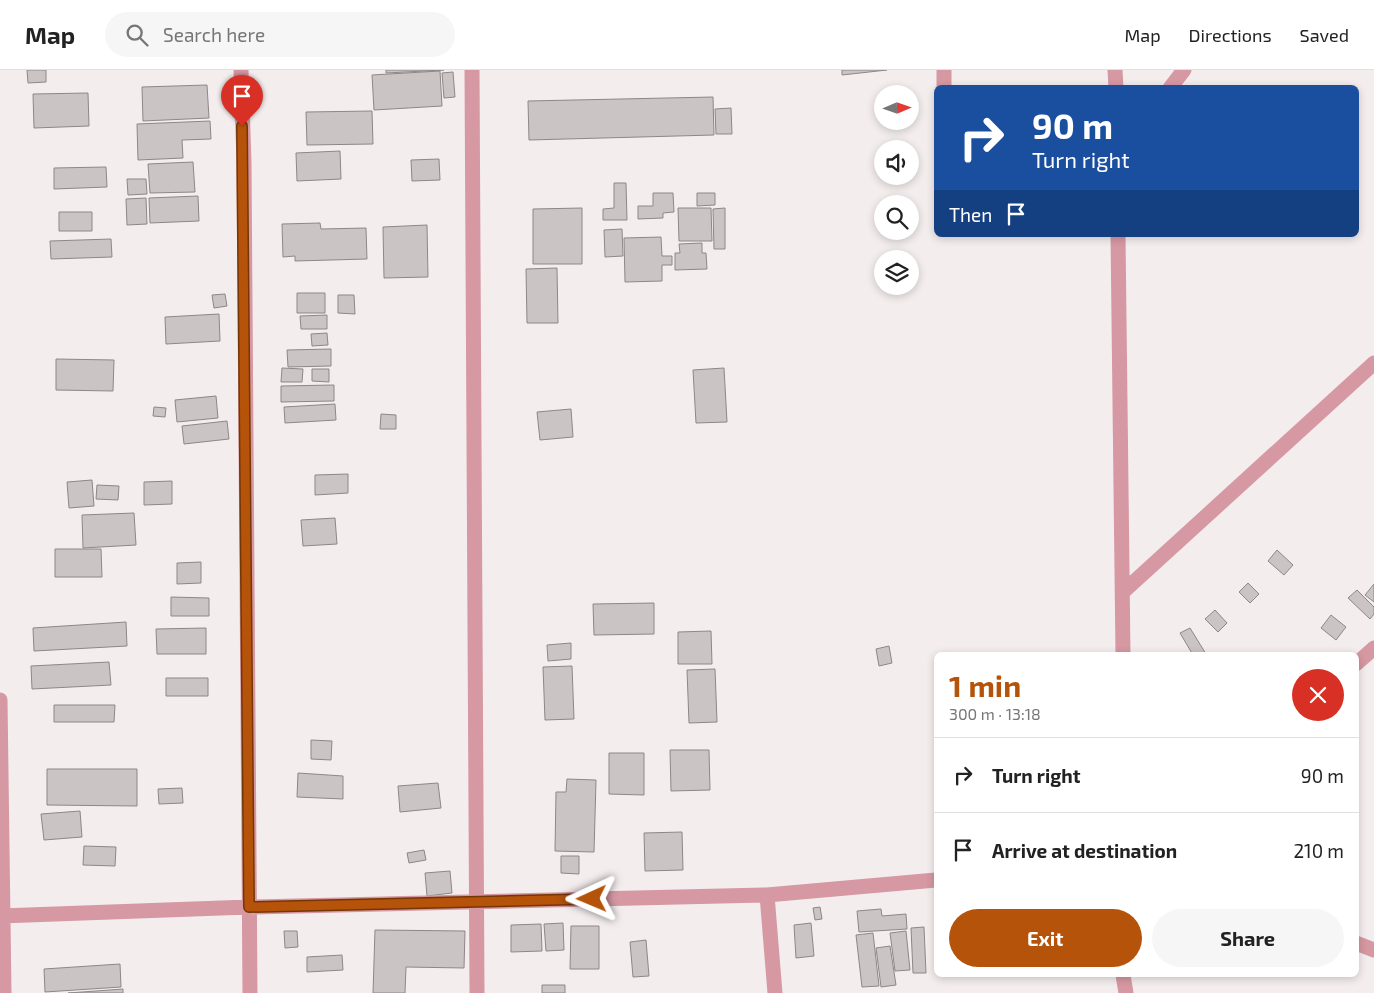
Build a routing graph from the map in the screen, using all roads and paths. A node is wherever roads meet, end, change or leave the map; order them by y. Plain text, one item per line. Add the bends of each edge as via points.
1 (241, 70) edge
2 (472, 70) edge
3 (944, 70) edge
4 (1115, 70) edge
5 (1184, 70) edge
6 (944, 85) edge
7 (1116, 85) edge
8 (1172, 85) edge
9 (1118, 237) edge
10 (1374, 363) edge
11 (1124, 591) junction
12 (1374, 648) edge
13 (1123, 652) edge
14 (1359, 661) edge
15 (0, 700) edge
16 (934, 880) edge
17 (767, 895) junction
18 (476, 902) junction
19 (249, 907) junction
20 (2, 916) edge
21 (1359, 945) edge
22 (1374, 950) edge
23 (1123, 977) edge
24 (4, 993) edge
25 (250, 993) edge
26 (477, 993) edge
27 (775, 993) edge
28 (1126, 993) edge

1 - 19 street
2 - 18 street
3 - 6 street
4 - 7 street
5 - 8 street
9 - 11 street
10 - 11 street
11 - 13 street
12 - 14 street
15 - 20 street
16 - 17 street
17 - 18 street
17 - 27 street
18 - 19 street
18 - 26 street
19 - 20 street
19 - 25 street
20 - 24 street
21 - 22 street
23 - 28 street

